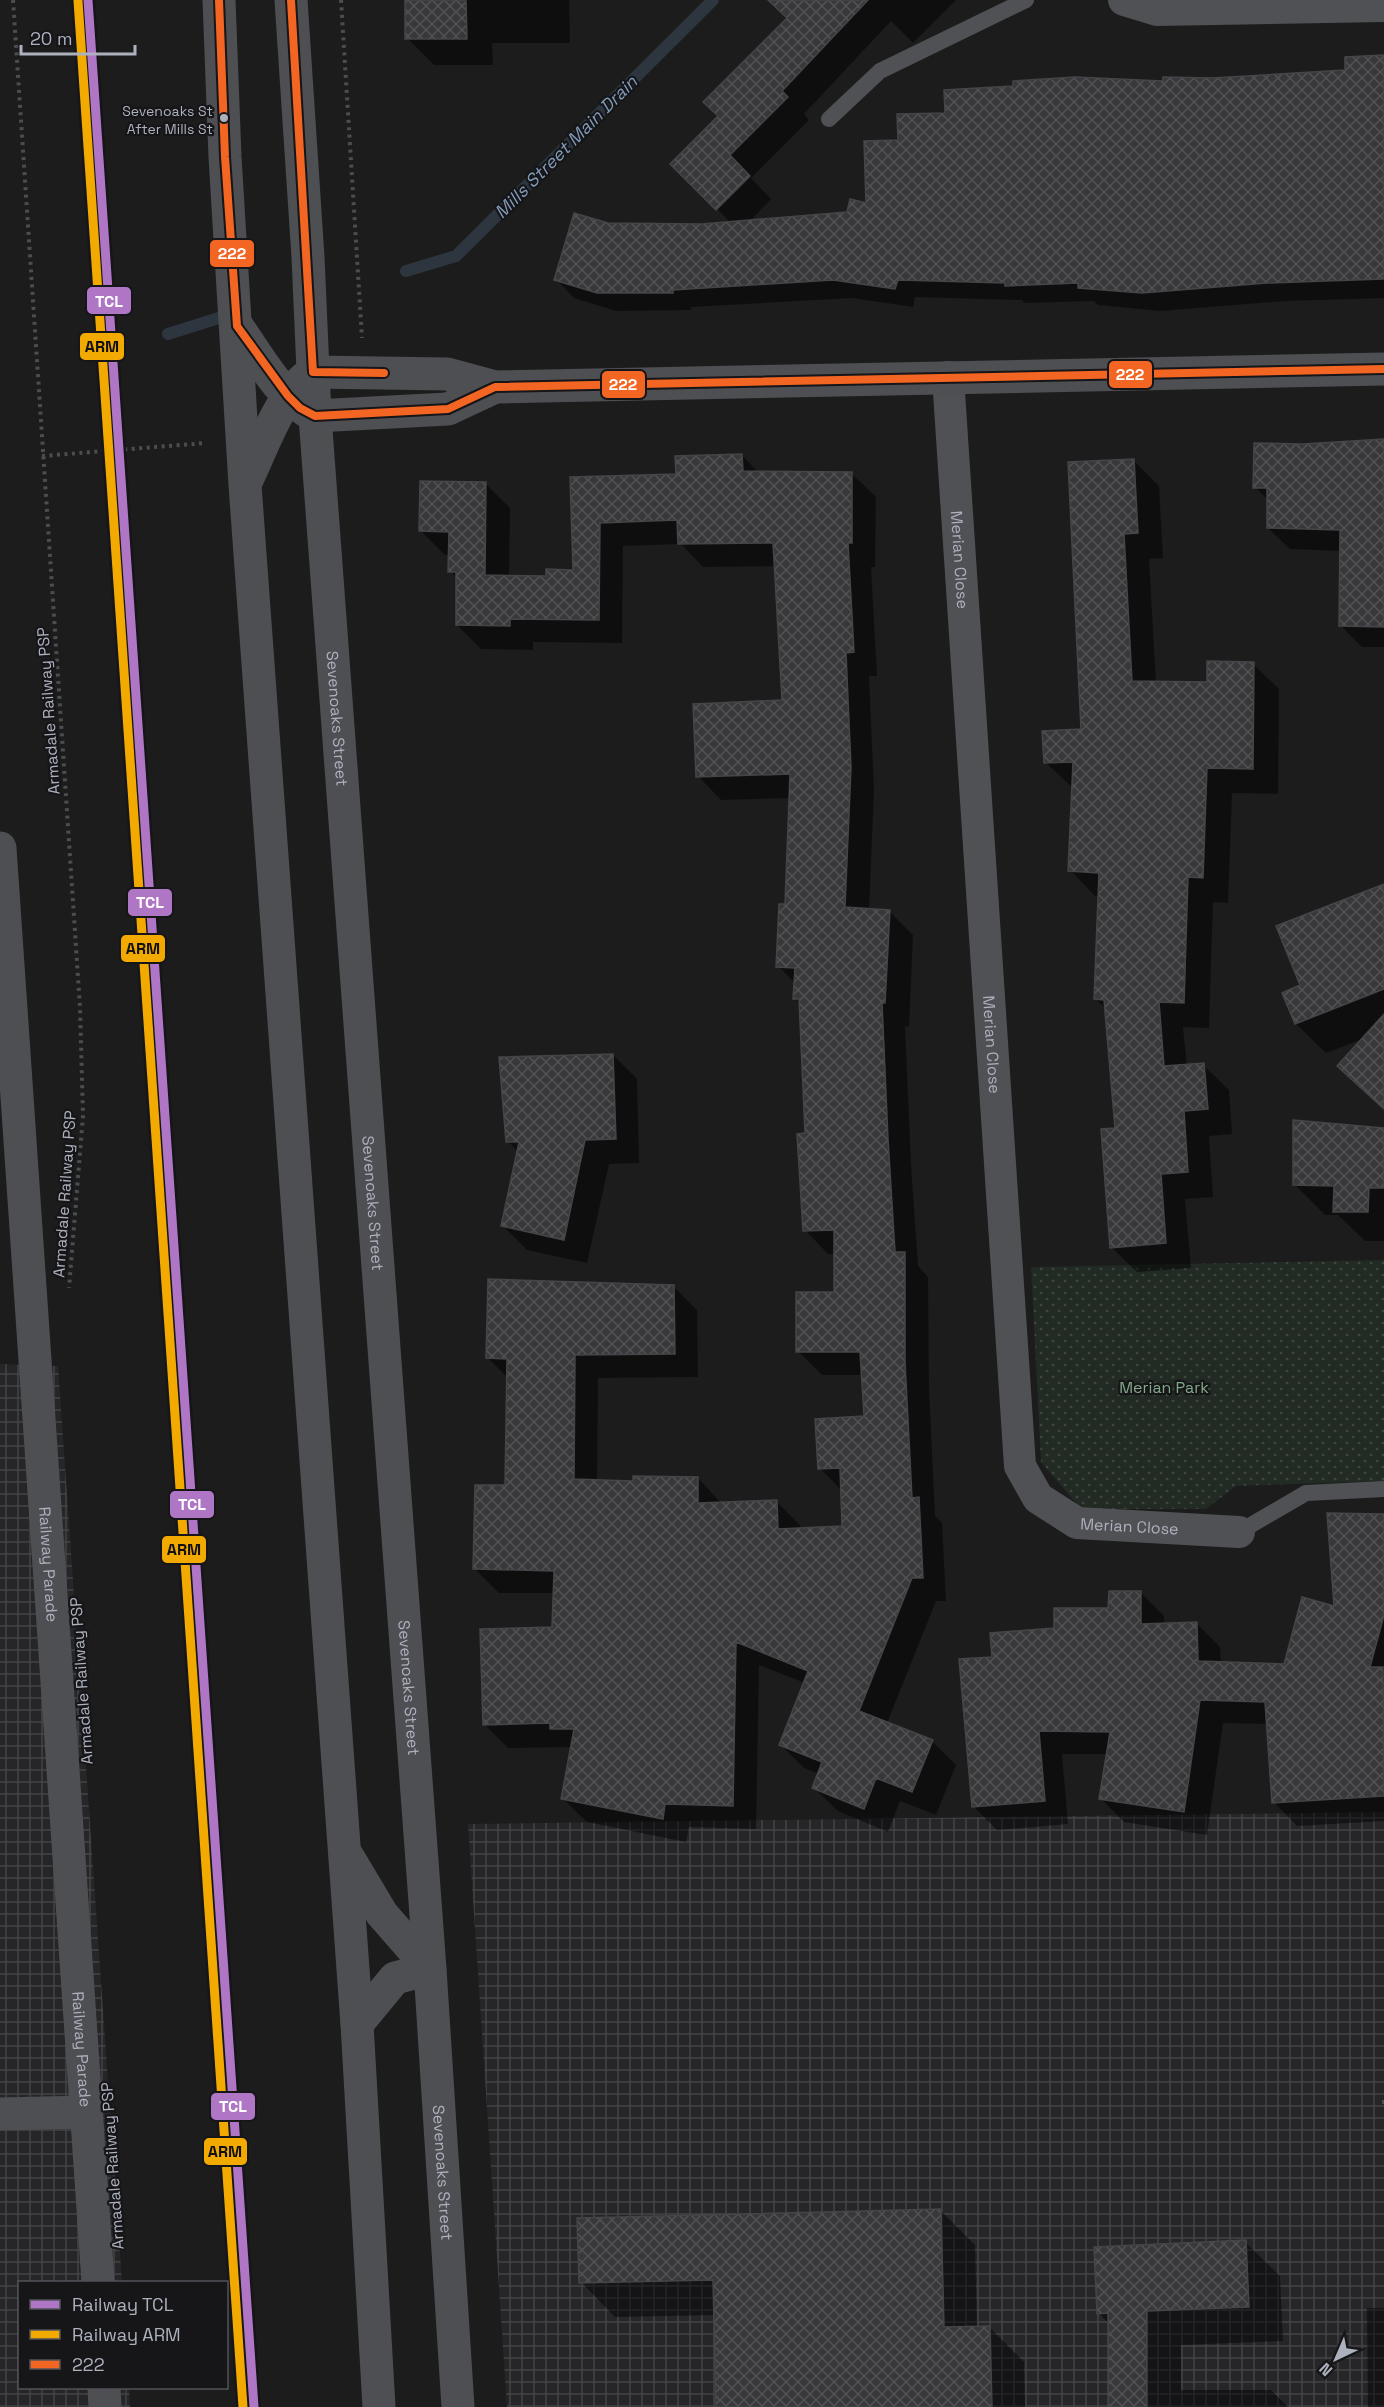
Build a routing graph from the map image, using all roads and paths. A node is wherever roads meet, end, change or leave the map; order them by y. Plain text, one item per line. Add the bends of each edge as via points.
1 (13, 0) edge
2 (219, 0) edge
3 (291, 0) edge
4 (341, 0) edge
5 (1026, 0) edge
6 (1124, 0) edge
7 (1384, 6) edge
8 (829, 119) dead end
9 (237, 326) junction
10 (363, 349) dead end
11 (1384, 369) edge
12 (313, 372) junction
13 (948, 377) junction
14 (495, 387) junction
15 (288, 396) junction
16 (315, 416) junction
17 (243, 440) junction
18 (42, 456) junction
19 (245, 485) junction
20 (0, 848) edge
21 (70, 1295) dead end
22 (1384, 1489) edge
23 (1239, 1532) joint
24 (344, 1850) junction
25 (430, 1969) junction
26 (357, 2024) junction
27 (87, 2112) junction
28 (0, 2114) edge
29 (98, 2281) edge
30 (104, 2389) edge
31 (105, 2407) edge
32 (379, 2407) edge
33 (458, 2407) edge

1 - 18 path, Armadale Railway PSP
2 - 9 main road
3 - 12 main road, Sevenoaks Street
4 - 10 path
5 - 8 lane via 880,71
6 - 7 street via 1157,10
9 - 15 main road
9 - 17 main road
11 - 13 main road
12 - 14 main road via 447,374
12 - 15 main road via 300,380
12 - 16 main road, Sevenoaks Street
13 - 14 main road
13 - 23 street, Merian Close via 1020,1466 1038,1498 1077,1523
14 - 16 main road via 448,408
15 - 16 main road
15 - 19 main road
16 - 25 main road, Sevenoaks Street
17 - 18 path
17 - 19 main road
18 - 21 path, Armadale Railway PSP via 81,1040 83,1116
19 - 24 main road
20 - 27 main road, Railway Parade
22 - 23 lane via 1306,1493
24 - 25 main road via 382,1914
24 - 26 main road
25 - 26 main road via 395,1978
25 - 33 main road, Sevenoaks Street
26 - 32 main road
27 - 28 main road
27 - 29 main road, Railway Parade
30 - 31 main road

